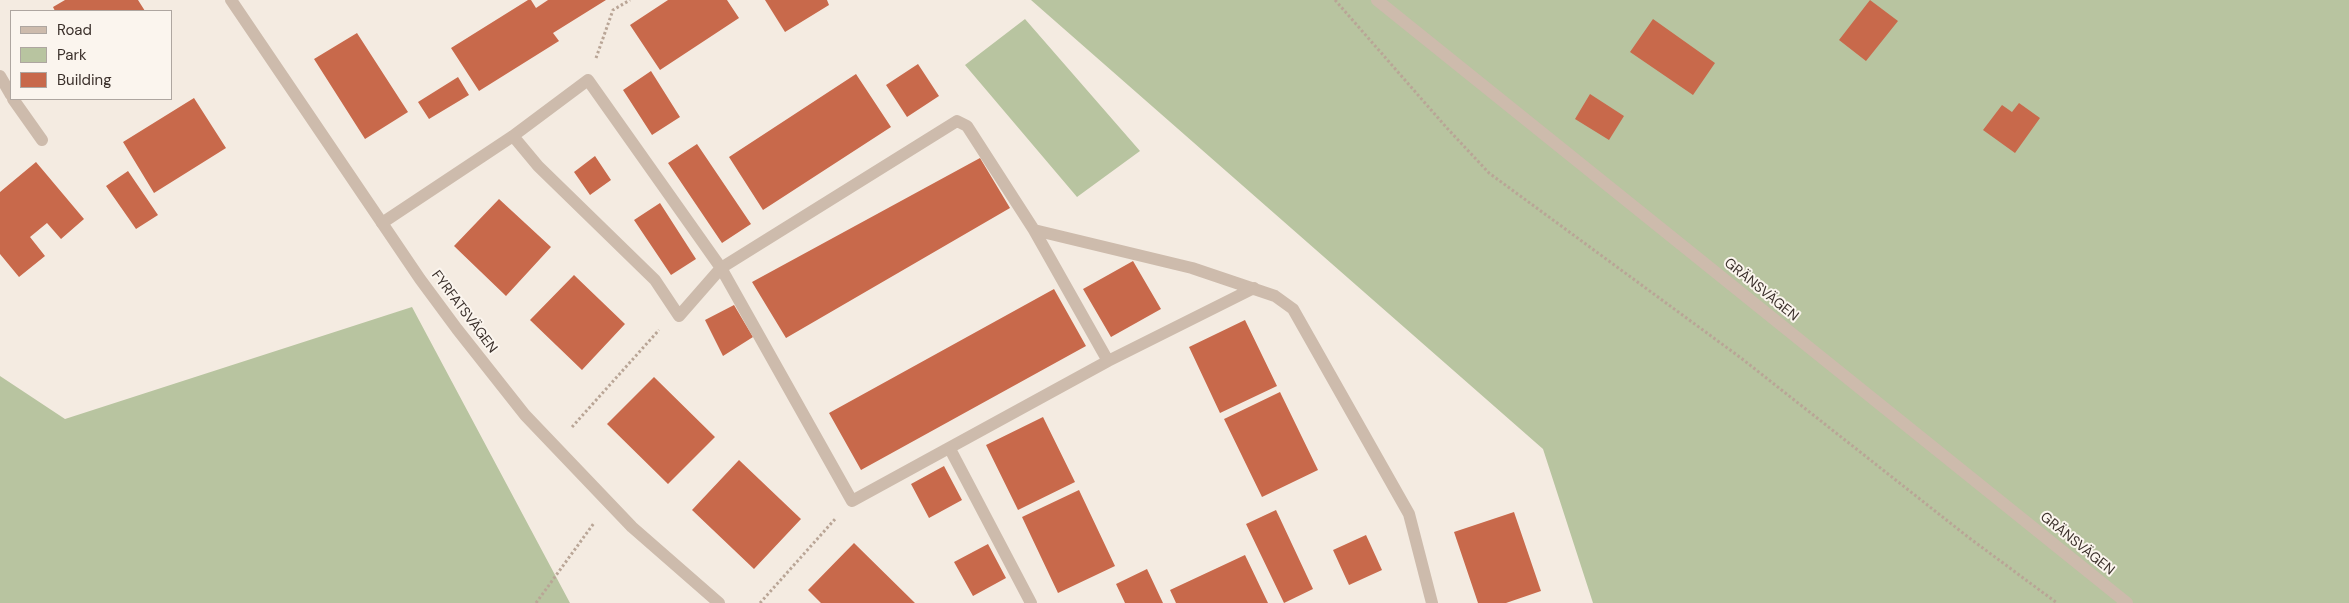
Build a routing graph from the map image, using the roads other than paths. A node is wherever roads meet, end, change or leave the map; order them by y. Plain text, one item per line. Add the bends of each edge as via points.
1 (231, 0) edge
2 (1377, 0) edge
3 (0, 76) edge
4 (10, 93) edge
5 (14, 100) edge
6 (513, 136) junction
7 (42, 140) dead end
8 (382, 223) junction
9 (1034, 230) junction
10 (722, 268) junction
11 (1254, 288) junction
12 (1108, 361) junction
13 (950, 449) junction
14 (719, 603) edge
15 (1031, 603) edge
16 (1432, 603) edge
17 (2127, 603) edge

1 - 8 street, FYRFATSVÄGEN
2 - 17 street, GRÄNSVÄGEN
3 - 4 street
5 - 7 street
6 - 8 street
6 - 10 street via 538,166 655,280 679,316
6 - 10 street via 588,80
8 - 14 street, FYRFATSVÄGEN via 456,329 525,415 632,527
9 - 10 street via 967,126 958,121
9 - 11 street via 1192,268
9 - 12 street
10 - 13 street via 852,501
11 - 12 street
11 - 16 street via 1275,296 1293,309 1328,369 1409,514
12 - 13 street
13 - 15 street

